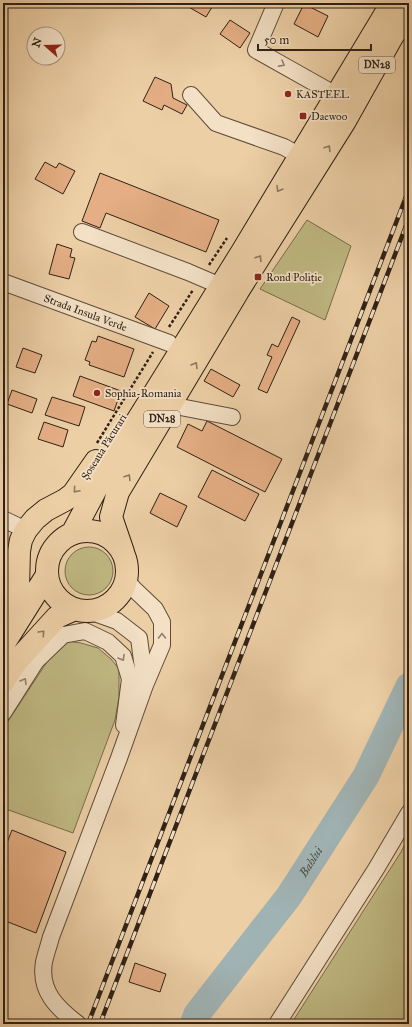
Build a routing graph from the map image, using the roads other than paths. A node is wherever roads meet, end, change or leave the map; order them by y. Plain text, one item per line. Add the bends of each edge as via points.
1 (276, 3) edge
2 (397, 4) edge
3 (191, 95) dead end
4 (336, 95) junction
5 (300, 156) junction
6 (82, 232) dead end
7 (235, 244) junction
8 (208, 281) junction
9 (3, 282) edge
10 (164, 342) junction
11 (170, 405) junction
12 (232, 417) dead end
13 (3, 519) edge
14 (26, 530) junction
15 (72, 534) junction
16 (123, 552) junction
17 (11, 573) edge
18 (47, 575) junction
19 (126, 580) junction
20 (82, 610) junction
21 (3, 624) edge
22 (3, 646) edge
23 (3, 682) edge
24 (145, 685) junction
25 (3, 713) edge
26 (119, 758) junction
27 (409, 813) edge
28 (78, 1024) edge
29 (278, 1024) edge

1 -> 4 street via 256,50
2 - 4 highway, DN28
11 -> 2 highway, DN28 via 238,291 345,122 392,37
3 - 5 street via 216,123 284,147
4 - 5 highway, DN28
5 -> 7 highway, DN28
6 - 8 street
7 - 8 highway, Șoseaua Păcurari
7 - 15 highway, DN28
8 - 10 highway, Șoseaua Păcurari
9 - 10 street, Strada Insula Verde
10 -> 14 highway, Șoseaua Păcurari via 80,486 65,500 46,510
11 - 12 street
16 -> 11 highway, DN28 via 111,517 118,492
13 - 14 street
14 - 17 highway, Șoseaua Păcurari via 18,562
15 - 16 highway, DN28 via 81,531 101,533 110,537
15 - 18 highway, DN28 via 56,546 51,555
16 - 19 highway, DN28 via 127,566
17 - 21 highway, Șoseaua Păcurari via 18,588
18 - 20 highway via 51,588 58,598 69,606
18 - 22 highway, DN28
19 - 20 highway via 113,602 102,608
24 -> 19 street via 162,645 162,622 155,609
23 -> 20 highway via 16,662 57,617
20 - 24 street via 117,621 139,638
24 - 26 street
25 -> 26 street via 41,656 63,635 85,631 108,642 123,656 130,679
26 - 28 street via 51,937 44,962 45,983 54,1003
27 - 29 street

